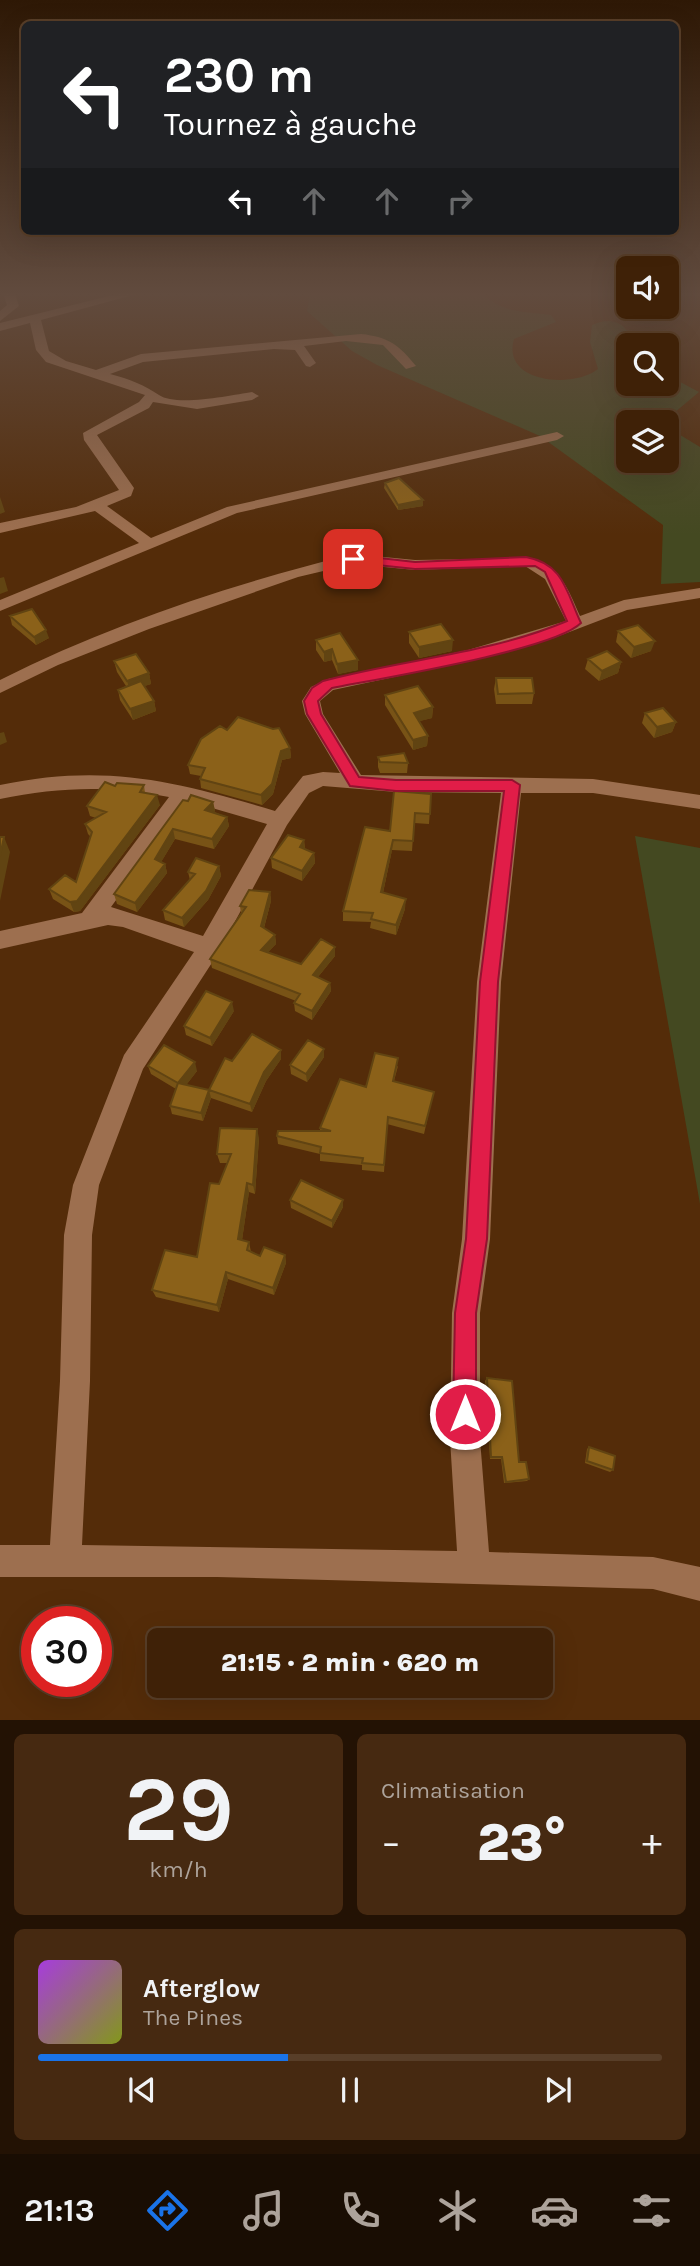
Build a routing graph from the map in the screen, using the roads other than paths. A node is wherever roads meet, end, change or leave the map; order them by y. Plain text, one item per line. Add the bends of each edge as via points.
1 (104, 374) edge
2 (252, 396) dead end
3 (152, 398) junction
4 (558, 436) dead end
5 (98, 506) junction
6 (0, 528) edge
7 (150, 544) junction
8 (700, 593) edge
9 (0, 606) edge
10 (575, 623) junction
11 (0, 687) edge
12 (355, 782) junction
13 (512, 785) junction
14 (184, 791) junction
15 (0, 792) edge
16 (700, 802) edge
17 (280, 820) junction
18 (90, 919) junction
19 (0, 940) edge
20 (209, 947) junction
21 (0, 1561) edge
22 (65, 1561) junction
23 (474, 1568) junction
24 (700, 1584) edge

1 - 3 street via 143,387
2 - 3 street via 197,405
3 - 5 street via 90,433 127,488 120,497
4 - 7 street via 232,510
5 - 6 street
5 - 7 street
7 - 9 street
8 - 10 street via 624,605
10 - 11 street via 550,570 538,563 415,565 353,559 292,574 143,625
10 - 12 street via 468,656 317,691 311,701 314,714
12 - 13 street
12 - 17 street via 310,781
13 - 16 street via 593,786
13 - 23 street via 489,982 476,1239 466,1313 465,1439
14 - 15 street via 115,779
14 - 17 street
14 - 18 street
17 - 20 street
18 - 19 street
18 - 20 street via 124,918
20 - 22 street via 133,1063 86,1185 78,1235
21 - 22 street
22 - 23 street
23 - 24 street via 653,1573

